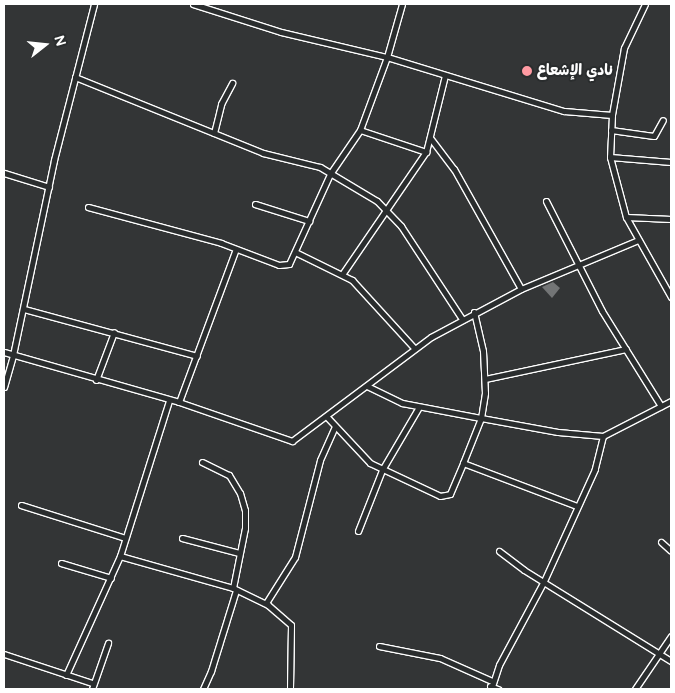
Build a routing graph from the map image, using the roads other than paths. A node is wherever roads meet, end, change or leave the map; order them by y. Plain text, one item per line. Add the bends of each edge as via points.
1 (94, 4) edge
2 (193, 4) edge
3 (402, 4) edge
4 (645, 4) edge
5 (388, 58) junction
6 (445, 75) junction
7 (74, 77) junction
8 (232, 83) dead end
9 (612, 115) junction
10 (663, 120) dead end
11 (360, 130) junction
12 (611, 130) junction
13 (214, 133) junction
14 (431, 139) junction
15 (426, 152) junction
16 (610, 157) junction
17 (671, 162) edge
18 (4, 173) edge
19 (330, 174) junction
20 (49, 187) junction
21 (546, 201) dead end
22 (255, 204) dead end
23 (88, 207) dead end
24 (388, 210) junction
25 (626, 217) junction
26 (671, 219) edge
27 (309, 220) junction
28 (638, 240) junction
29 (236, 249) junction
30 (295, 252) junction
31 (577, 264) junction
32 (343, 273) junction
33 (521, 289) junction
34 (669, 290) edge
35 (671, 297) edge
36 (24, 309) junction
37 (474, 312) junction
38 (462, 319) junction
39 (114, 332) junction
40 (414, 348) junction
41 (626, 349) junction
42 (4, 352) edge
43 (13, 355) junction
44 (197, 356) junction
45 (485, 379) junction
46 (96, 380) junction
47 (367, 386) junction
48 (4, 387) edge
49 (169, 401) junction
50 (671, 401) edge
51 (179, 402) junction
52 (419, 406) junction
53 (661, 406) junction
54 (327, 418) junction
55 (481, 418) junction
56 (335, 426) junction
57 (602, 436) junction
58 (202, 462) dead end
59 (463, 463) junction
60 (382, 470) junction
61 (21, 505) dead end
62 (577, 506) junction
63 (358, 531) dead end
64 (125, 538) junction
65 (182, 538) dead end
66 (661, 542) dead end
67 (499, 551) dead end
68 (671, 551) edge
69 (239, 553) junction
70 (120, 556) junction
71 (61, 563) dead end
72 (111, 578) junction
73 (544, 581) junction
74 (235, 589) junction
75 (266, 603) junction
76 (671, 636) edge
77 (108, 643) dead end
78 (379, 646) dead end
79 (4, 654) edge
80 (659, 654) junction
81 (671, 661) edge
82 (66, 674) junction
83 (92, 686) edge
84 (491, 686) edge
85 (203, 689) edge
86 (290, 689) edge
87 (498, 689) edge
88 (635, 689) edge

1 - 7 street
2 - 5 street via 281,32
3 - 5 street
4 - 9 street via 624,48
5 - 6 street
5 - 11 street
6 - 9 street via 564,111
6 - 14 street
7 - 13 street
7 - 20 street
8 - 13 street via 221,104
9 - 12 street
10 - 12 street via 654,136
11 - 15 street
11 - 19 street
12 - 16 street
13 - 19 street via 263,152 320,167
14 - 15 street
14 - 33 street via 454,168
15 - 24 street
16 - 17 street
16 - 25 street
18 - 20 street
19 - 24 street
19 - 27 street
20 - 36 street
21 - 31 street
22 - 27 street
23 - 29 street
24 - 32 street
24 - 38 street
25 - 26 street
25 - 28 street
27 - 30 street
28 - 31 street
28 - 34 street
29 - 30 street via 283,266 289,264
29 - 44 street
30 - 32 street
31 - 33 street
31 - 41 street
32 - 40 street via 361,288
33 - 37 street
34 - 35 street
36 - 39 street
36 - 43 street
37 - 38 street
37 - 45 street via 483,351
38 - 40 street
39 - 44 street
39 - 46 street
40 - 47 street
41 - 45 street
41 - 53 street
42 - 43 street
43 - 46 street
43 - 48 street
44 - 51 street
45 - 55 street
46 - 49 street
47 - 52 street via 388,398
47 - 54 street
49 - 51 street
49 - 64 street
50 - 53 street
51 - 54 street via 286,441 297,440
52 - 55 street
52 - 60 street
53 - 57 street
54 - 56 street
55 - 57 street via 558,432
55 - 59 street
56 - 60 street via 365,459
56 - 75 street via 320,460 295,557
57 - 62 street via 595,469
58 - 69 street via 228,475 240,493 246,519
59 - 60 street via 450,494 444,497
59 - 62 street
60 - 63 street
61 - 64 street
62 - 73 street
64 - 70 street
65 - 69 street
66 - 68 street
67 - 73 street
69 - 74 street
70 - 72 street
70 - 74 street
71 - 72 street
72 - 82 street
73 - 80 street
73 - 84 street
74 - 75 street
74 - 85 street via 212,671
75 - 86 street via 291,626
76 - 80 street
77 - 83 street
78 - 84 street via 440,658
79 - 82 street
80 - 81 street
80 - 88 street
82 - 83 street
84 - 87 street

